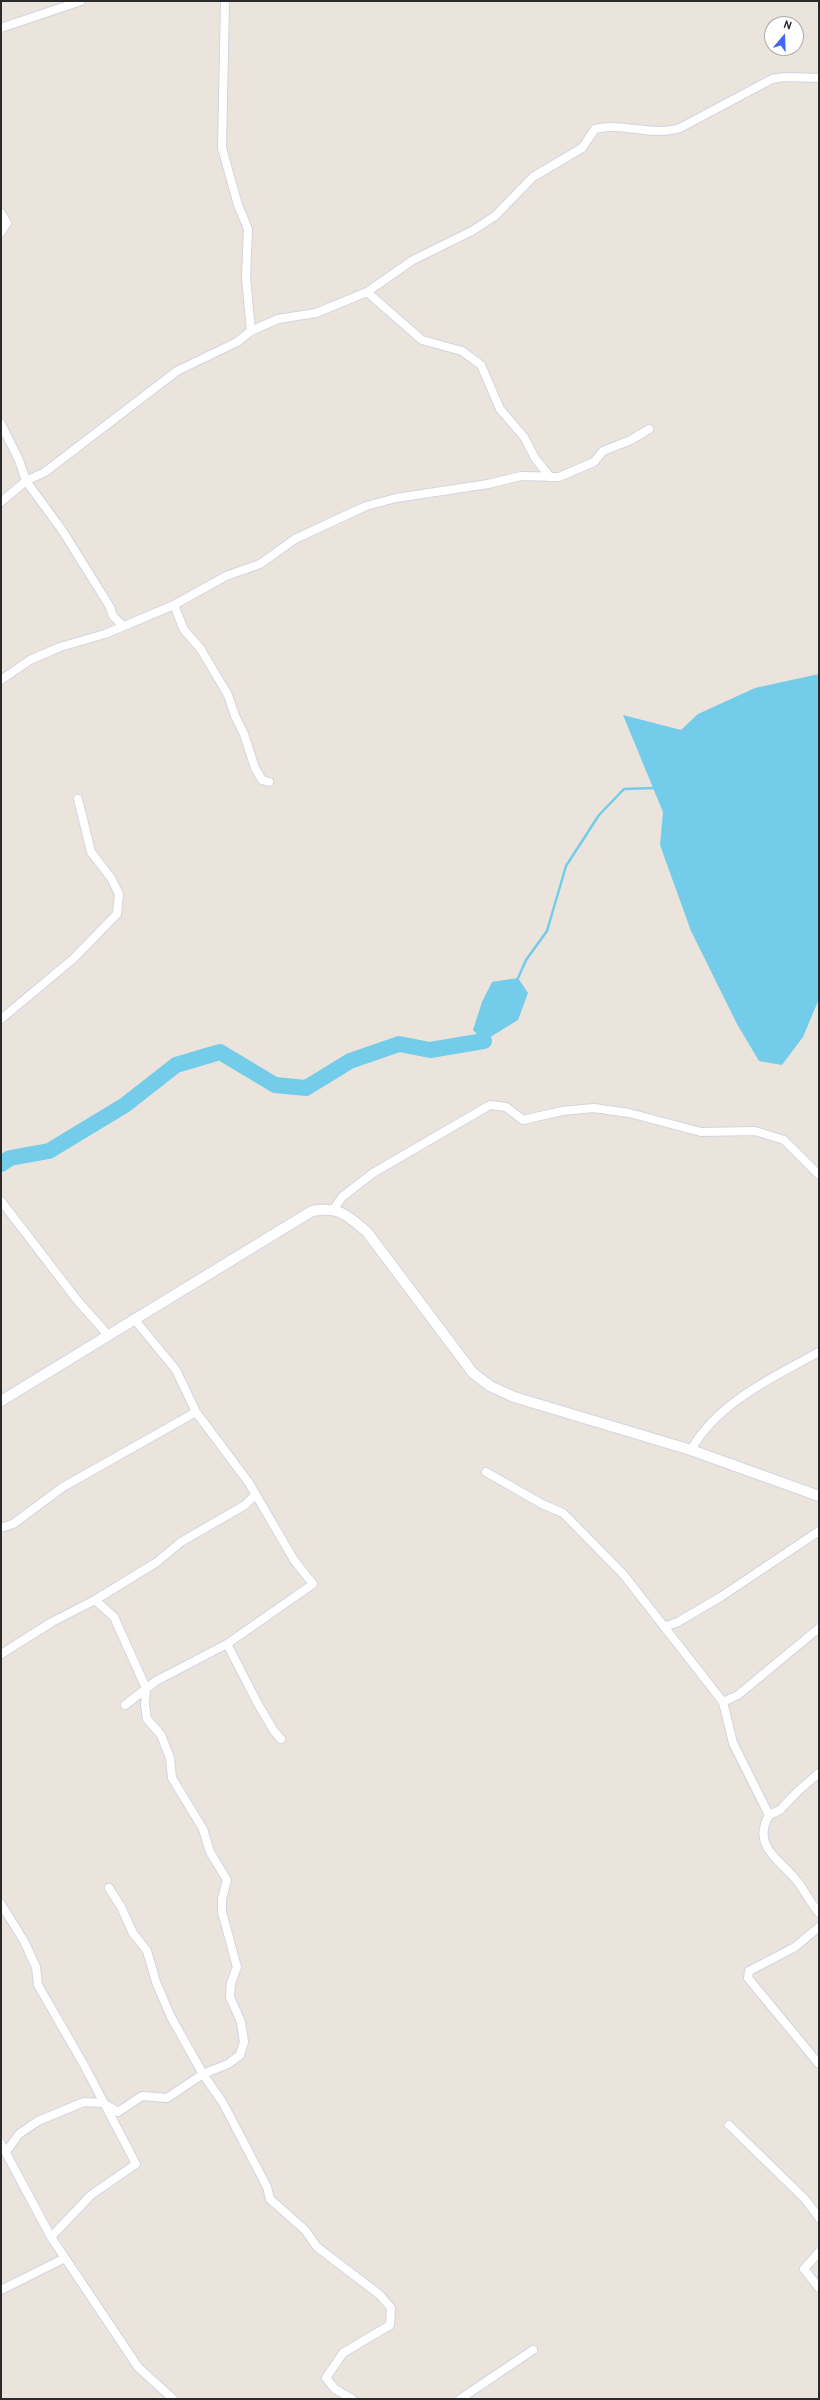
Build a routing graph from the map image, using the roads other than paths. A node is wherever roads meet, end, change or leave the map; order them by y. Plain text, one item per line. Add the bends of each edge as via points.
1 (81, 1) edge
2 (225, 1) edge
3 (1, 28) edge
4 (819, 78) edge
5 (1, 213) edge
6 (1, 232) edge
7 (367, 292) junction
8 (251, 331) junction
9 (1, 424) edge
10 (649, 429) dead end
11 (550, 477) junction
12 (26, 481) junction
13 (1, 502) edge
14 (174, 605) junction
15 (123, 626) junction
16 (1, 680) edge
17 (269, 782) dead end
18 (78, 799) dead end
19 (1, 1019) edge
20 (819, 1175) edge
21 (1, 1201) edge
22 (334, 1209) junction
23 (135, 1320) junction
24 (108, 1336) junction
25 (819, 1352) edge
26 (1, 1401) edge
27 (196, 1412) junction
28 (690, 1450) junction
29 (486, 1472) dead end
30 (255, 1496) junction
31 (819, 1496) edge
32 (1, 1528) edge
33 (819, 1531) edge
34 (95, 1600) junction
35 (664, 1626) junction
36 (819, 1628) edge
37 (227, 1644) junction
38 (1, 1654) edge
39 (146, 1688) junction
40 (723, 1702) junction
41 (125, 1705) dead end
42 (282, 1739) dead end
43 (819, 1773) edge
44 (769, 1815) junction
45 (110, 1888) dead end
46 (1, 1904) edge
47 (819, 1913) edge
48 (819, 1927) edge
49 (819, 2064) edge
50 (203, 2074) junction
51 (103, 2102) junction
52 (729, 2125) dead end
53 (1, 2144) edge
54 (6, 2152) junction
55 (819, 2218) edge
56 (52, 2237) junction
57 (819, 2252) edge
58 (65, 2258) junction
59 (819, 2288) edge
60 (1, 2290) edge
61 (533, 2350) dead end
62 (173, 2399) edge
63 (352, 2399) edge
64 (460, 2399) edge

1 - 3 street
2 - 8 street via 222,148 238,206 248,229 246,277
4 - 7 street via 772,79 668,132 609,126 595,129 582,148 533,177 495,216 472,231 413,260
5 - 6 street via 7,223
7 - 8 street via 316,313 278,319
7 - 11 street via 422,340 462,352 481,365 500,409 524,437
8 - 12 street via 237,342 177,370 45,472
9 - 12 street via 19,460
10 - 11 street via 631,440 602,451 594,462 560,477
11 - 14 street via 521,476 488,484 396,498 366,506 295,539 260,564 226,576
12 - 13 street
12 - 15 street via 62,530 107,601 113,616
14 - 15 street
14 - 17 street via 184,630 200,648 228,695 255,768 262,780
15 - 16 street via 30,660
18 - 19 street via 91,852 111,878 119,894 117,914 73,959
20 - 22 street via 784,1140 755,1131 701,1132 629,1113 594,1108 562,1111 523,1120 506,1108 490,1105 373,1173 342,1197
21 - 24 street
22 - 23 street via 312,1211
22 - 28 street via 367,1232 472,1373 490,1386 514,1397
23 - 24 street
23 - 27 street via 176,1370
24 - 26 street
25 - 28 street via 766,1381 718,1416 701,1432
27 - 30 street via 249,1483
27 - 32 street via 63,1487 13,1524
28 - 31 street
29 - 35 street via 563,1513 623,1574
30 - 34 street via 245,1505 181,1542 156,1562
30 - 37 street via 294,1560 313,1584
33 - 35 street via 722,1596 678,1622
34 - 38 street via 52,1622
34 - 39 street via 114,1617
35 - 40 street
36 - 40 street via 738,1696
37 - 39 street
37 - 42 street via 258,1704 274,1731
39 - 41 street
39 - 50 street via 147,1719 161,1735 170,1758 172,1778 204,1829 210,1852 227,1880 222,1899 222,1912 237,1967 231,1983 230,1997 241,2022 244,2042 240,2055 228,2064
40 - 44 street via 733,1743
43 - 44 street via 780,1810
44 - 47 street via 762,1832 765,1844 779,1865 786,1868 799,1884
45 - 50 street via 133,1933 146,1951 171,2017
46 - 51 street via 33,1960 38,1985
48 - 49 street via 795,1947 749,1971 748,1978
50 - 51 street via 167,2098 142,2096 118,2112
50 - 63 street via 224,2103 267,2187 270,2199 305,2230 317,2247 380,2295 391,2308 390,2325 344,2354 326,2378 336,2389
51 - 54 street via 84,2102 38,2121 19,2134
51 - 56 street via 136,2164 91,2195
52 - 55 street via 759,2151
53 - 54 street
54 - 56 street
56 - 58 street
57 - 59 street via 804,2270
58 - 60 street
58 - 62 street via 138,2367
61 - 64 street

